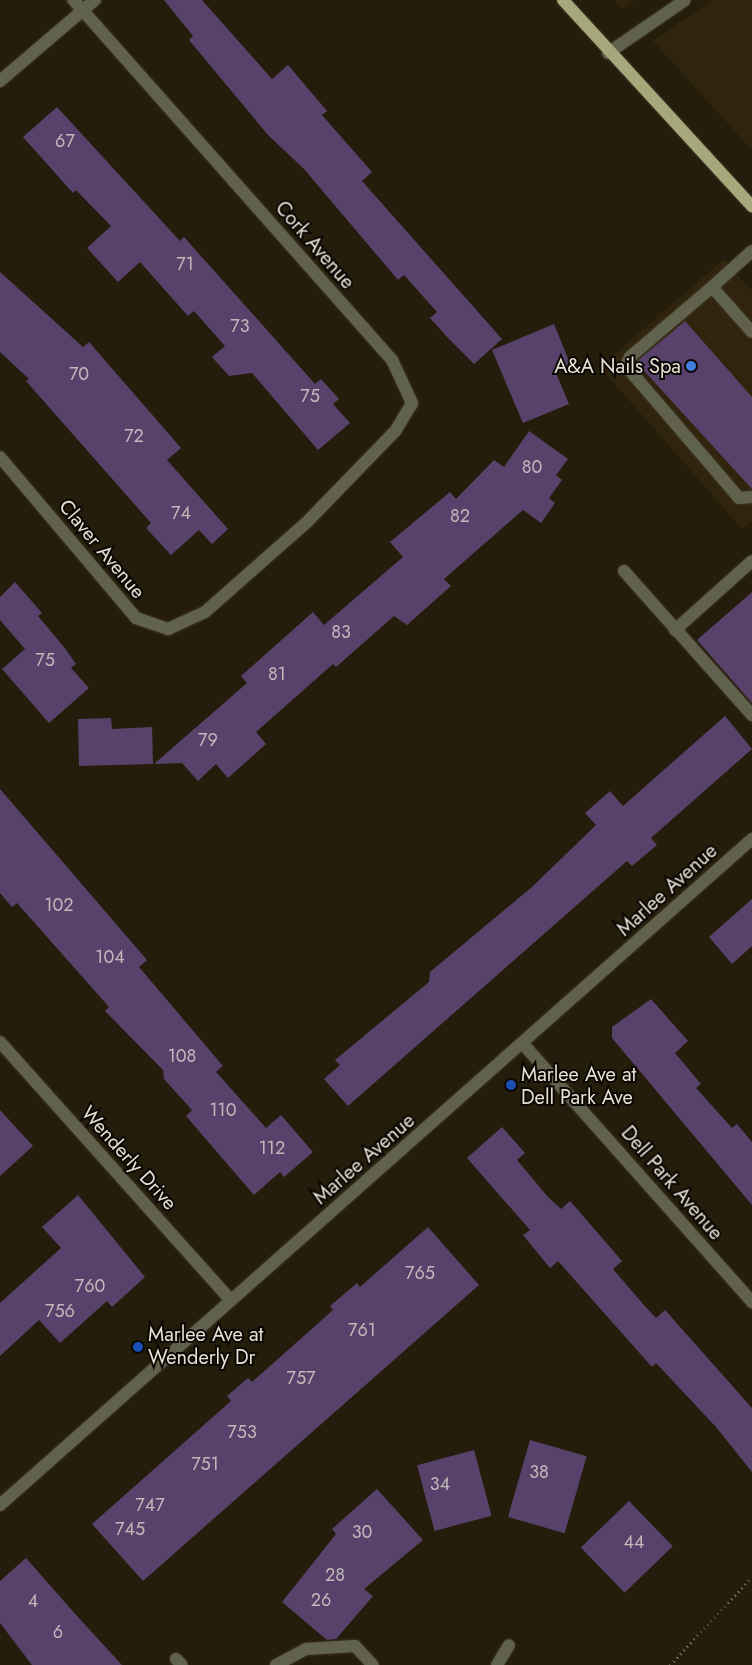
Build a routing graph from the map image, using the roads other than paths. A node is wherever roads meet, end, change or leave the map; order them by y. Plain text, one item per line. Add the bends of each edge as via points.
1 (73, 0) edge
2 (95, 0) edge
3 (563, 0) edge
4 (685, 0) edge
5 (83, 11) junction
6 (608, 53) junction
7 (0, 82) edge
8 (752, 206) edge
9 (752, 251) edge
10 (712, 287) junction
11 (752, 332) edge
12 (0, 457) edge
13 (752, 497) edge
14 (308, 522) joint
15 (752, 561) edge
16 (624, 571) dead end
17 (675, 630) junction
18 (752, 715) edge
19 (752, 840) edge
20 (0, 1042) edge
21 (524, 1044) junction
22 (230, 1299) junction
23 (752, 1302) edge
24 (0, 1505) edge
25 (509, 1645) dead end
26 (276, 1665) edge
27 (373, 1665) edge
28 (497, 1665) edge

1 - 5 street, Cork Avenue
2 - 5 street
3 - 6 main road
4 - 6 street
5 - 7 street
5 - 14 street, Cork Avenue via 392,360 412,403 396,430
6 - 8 main road
9 - 10 street
10 - 11 street
10 - 13 street via 630,357 626,366 739,498
12 - 14 street, Claver Avenue via 136,618 168,629 206,612
15 - 17 street
16 - 17 street
17 - 18 street
19 - 21 street, Marlee Avenue
20 - 22 street, Wenderly Drive
21 - 22 street, Marlee Avenue
21 - 23 street, Dell Park Avenue
22 - 24 street, Marlee Avenue
25 - 28 street
26 - 27 street via 306,1649 355,1646

